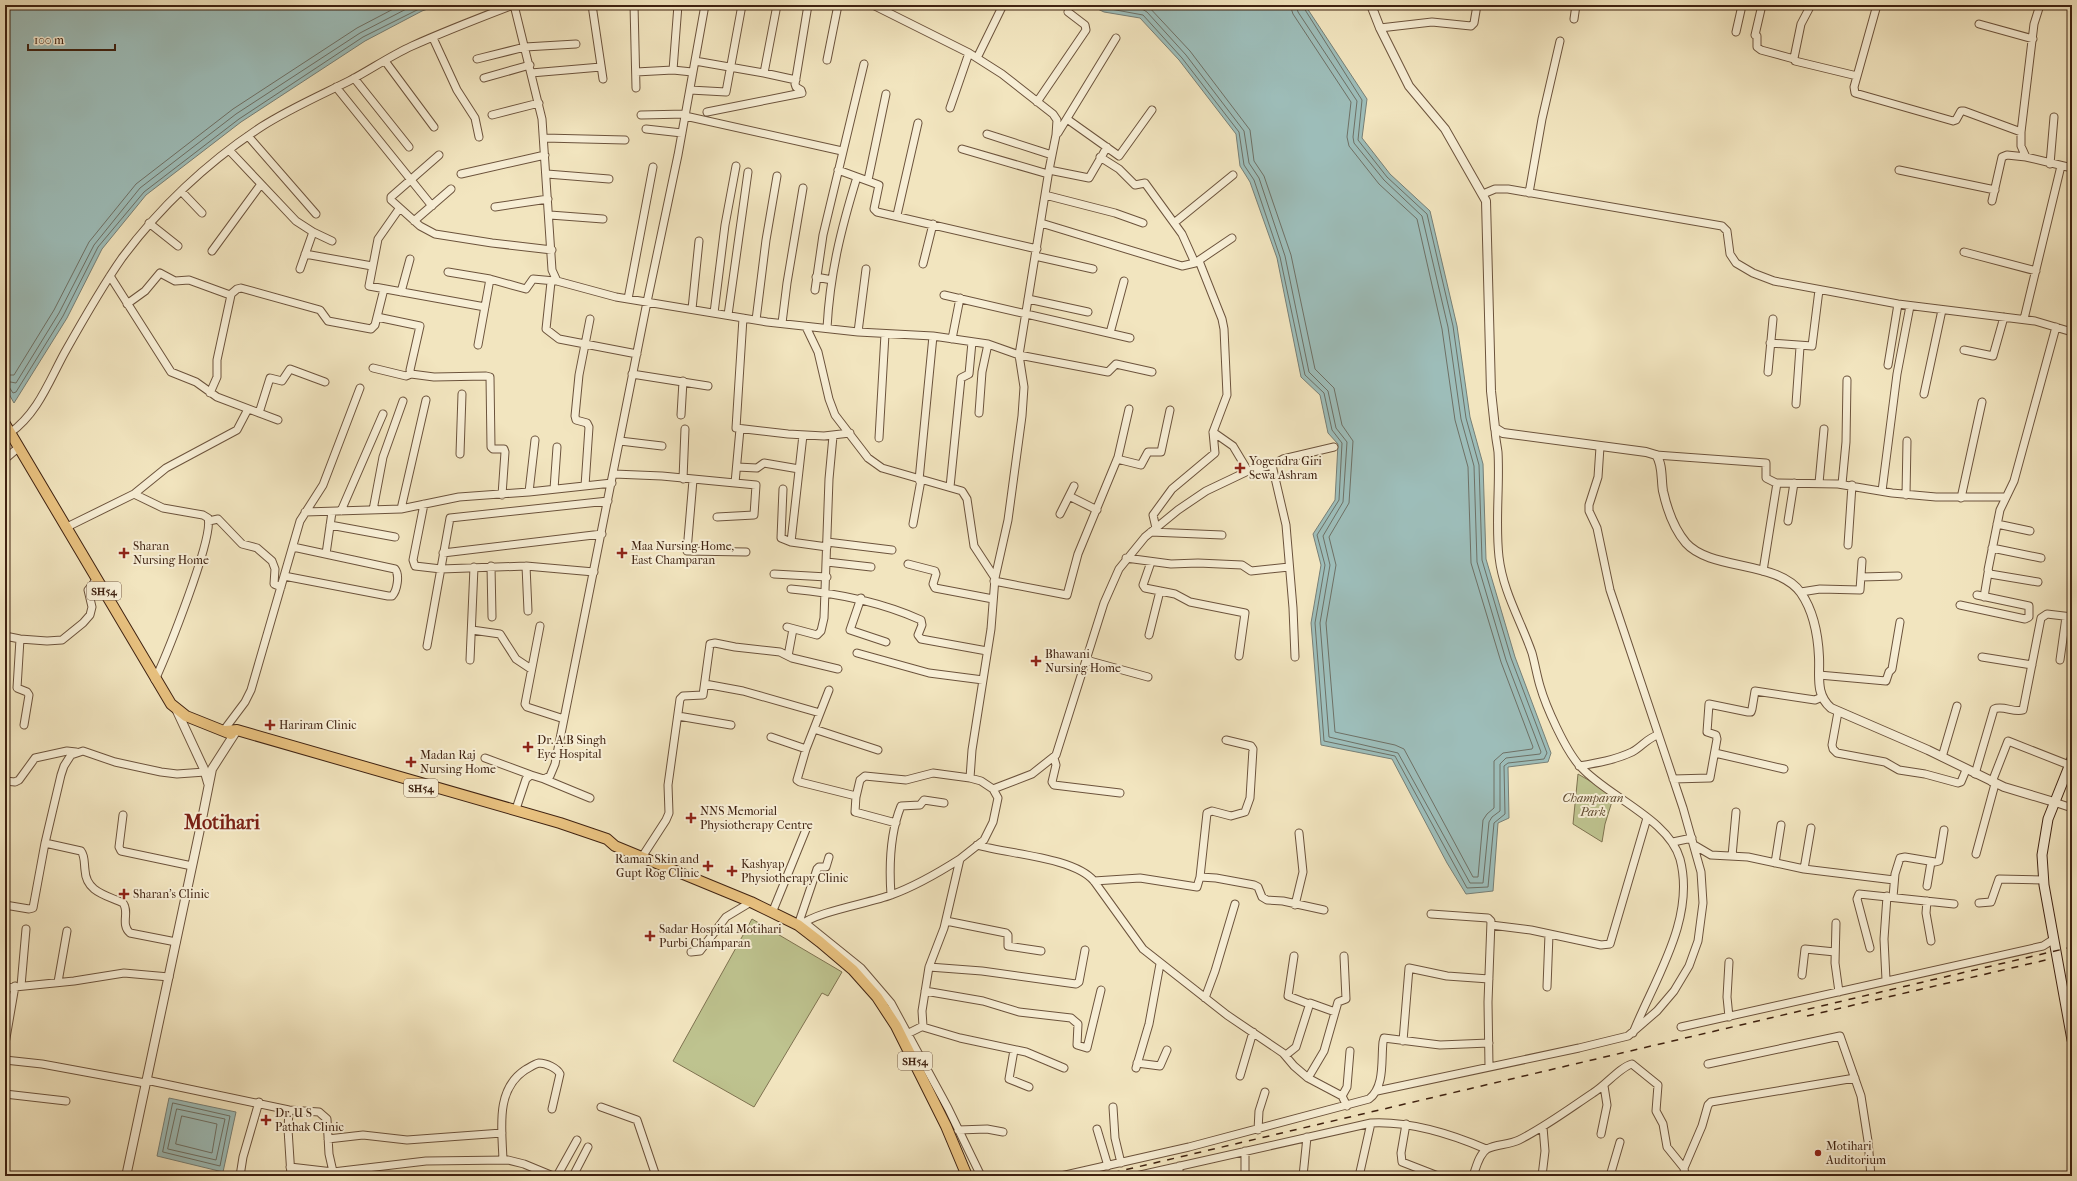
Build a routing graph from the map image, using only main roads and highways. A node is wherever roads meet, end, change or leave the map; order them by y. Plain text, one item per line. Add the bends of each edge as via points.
1 (7, 428) edge
2 (231, 732) junction
3 (2071, 766) edge
4 (2056, 803) junction
5 (615, 846) junction
6 (2072, 1009) edge
7 (2072, 1040) edge
8 (967, 1176) edge

1 - 2 main road, SH54 via 170,704 186,716
2 - 5 main road, SH54
2 - 5 main road, SH54 via 516,809 607,840
3 - 4 main road
4 - 6 main road via 2049,838 2047,867
4 - 7 main road via 2042,846 2044,880
5 - 8 main road, SH54 via 800,925 853,970 877,997 896,1026 946,1126

